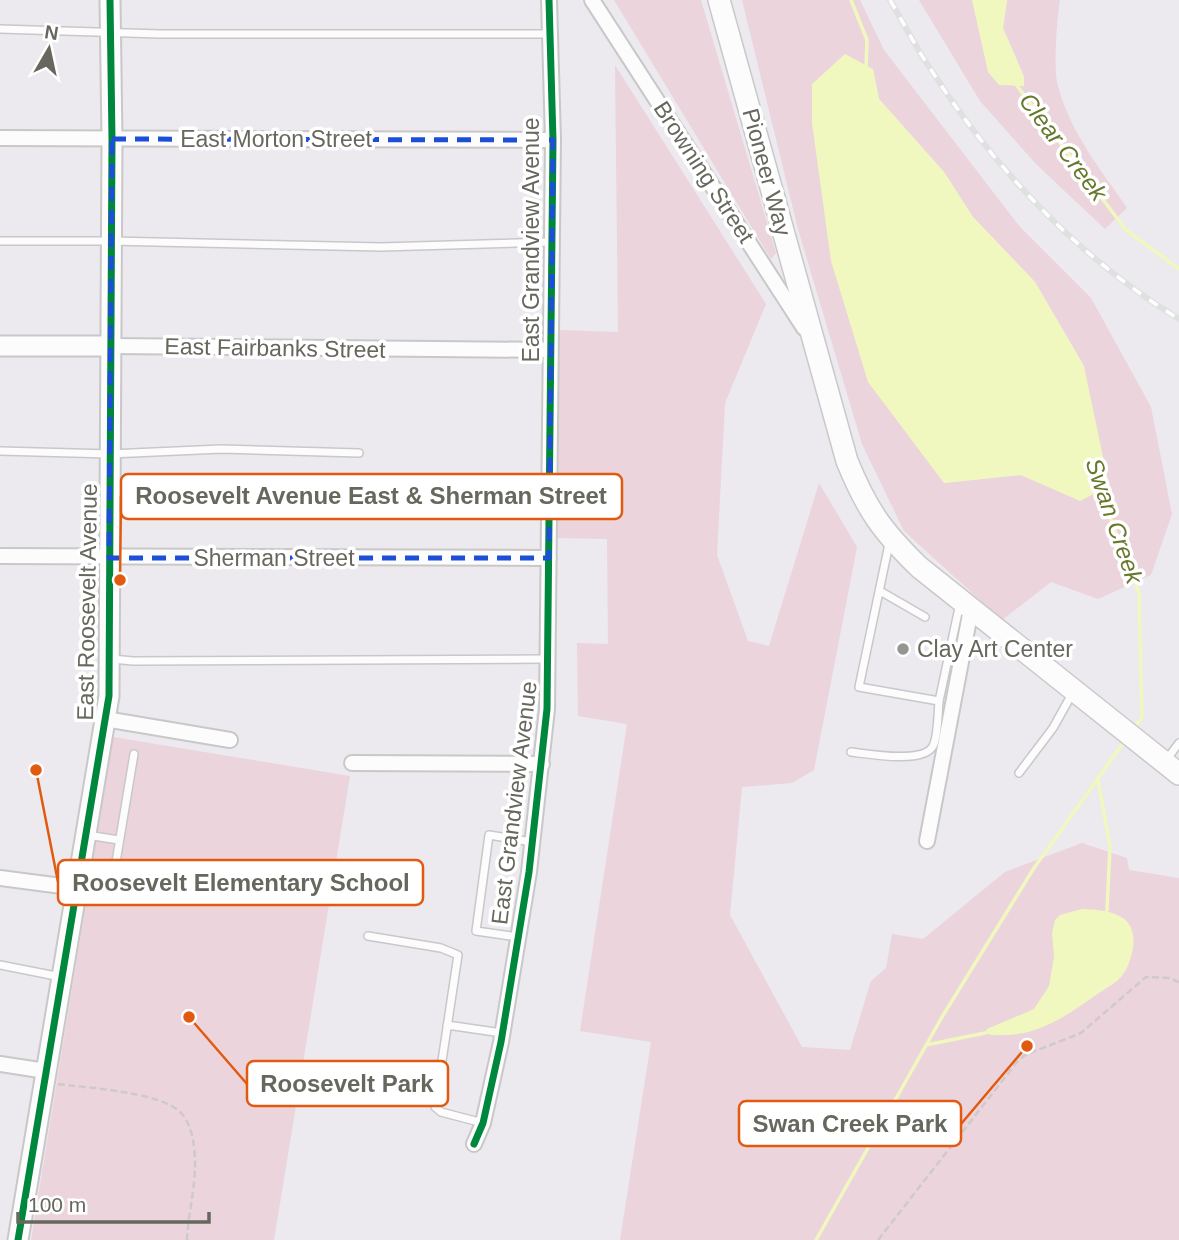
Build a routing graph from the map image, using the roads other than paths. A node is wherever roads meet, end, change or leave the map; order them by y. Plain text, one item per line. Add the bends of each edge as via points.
1 (110, 0) edge
2 (549, 0) edge
3 (592, 0) edge
4 (719, 0) edge
5 (0, 29) edge
6 (111, 33) junction
7 (550, 34) junction
8 (0, 138) edge
9 (112, 139) junction
10 (553, 140) junction
11 (0, 241) edge
12 (111, 241) junction
13 (551, 242) junction
14 (814, 345) junction
15 (0, 346) edge
16 (110, 346) junction
17 (550, 350) junction
18 (0, 451) edge
19 (359, 453) dead end
20 (110, 454) junction
21 (890, 540) junction
22 (0, 556) edge
23 (109, 558) junction
24 (549, 558) junction
25 (880, 591) junction
26 (966, 605) junction
27 (925, 617) dead end
28 (109, 659) junction
29 (548, 659) junction
30 (1075, 691) junction
31 (939, 701) junction
32 (106, 719) junction
33 (230, 740) dead end
34 (1179, 743) edge
35 (851, 752) dead end
36 (134, 754) dead end
37 (352, 763) dead end
38 (542, 764) junction
39 (1172, 768) edge
40 (1019, 773) dead end
41 (86, 835) junction
42 (119, 840) junction
43 (927, 841) dead end
44 (532, 842) junction
45 (0, 878) edge
46 (77, 888) junction
47 (111, 892) dead end
48 (368, 936) dead end
49 (518, 937) junction
50 (0, 965) edge
51 (62, 977) junction
52 (447, 1025) junction
53 (502, 1033) junction
54 (0, 1064) edge
55 (45, 1076) junction
56 (483, 1123) junction
57 (474, 1144) dead end
58 (18, 1240) edge

1 - 6 street, East Roosevelt Avenue
2 - 7 street, East Grandview Avenue
3 - 14 street, Browning Street
4 - 14 main road, Pioneer Way
5 - 6 lane
6 - 7 lane
6 - 9 street, East Roosevelt Avenue
7 - 10 street, East Grandview Avenue
8 - 9 street, East Morton Street
9 - 10 street, East Morton Street
9 - 12 street, East Roosevelt Avenue
10 - 13 street, East Grandview Avenue
11 - 12 lane
12 - 13 lane via 381,247
12 - 16 street, East Roosevelt Avenue
13 - 17 street, East Grandview Avenue
14 - 21 main road, Pioneer Way via 848,461 866,504
15 - 16 street, East Fairbanks Street
16 - 17 street, East Fairbanks Street
16 - 20 street, East Roosevelt Avenue
17 - 24 street, East Grandview Avenue
18 - 20 lane
19 - 20 lane via 221,449
20 - 23 street, East Roosevelt Avenue
21 - 25 lane
21 - 26 main road, Pioneer Way
22 - 23 street, Sherman Street
23 - 24 street, Sherman Street
23 - 28 street, East Roosevelt Avenue
24 - 29 street, East Grandview Avenue
25 - 27 lane
25 - 31 lane via 859,687
26 - 30 main road, Pioneer Way
26 - 31 lane
26 - 43 street
28 - 29 lane
28 - 32 street, East Roosevelt Avenue
29 - 38 street, East Grandview Avenue
30 - 39 main road, Pioneer Way
30 - 40 lane
31 - 35 lane via 933,746 926,754
32 - 33 street
32 - 41 street, East Roosevelt Avenue
34 - 39 lane
36 - 42 lane
37 - 38 street
38 - 44 street, East Grandview Avenue
41 - 42 lane
41 - 46 street, East Roosevelt Avenue
42 - 47 lane
44 - 49 street, East Grandview Avenue
44 - 49 lane via 489,835 476,932
45 - 46 street
46 - 51 street, East Roosevelt Avenue
48 - 52 lane via 458,955
49 - 53 street, East Grandview Avenue
50 - 51 lane
51 - 55 street, East Roosevelt Avenue
52 - 53 lane
52 - 56 lane via 435,1107
53 - 56 street, East Grandview Avenue
54 - 55 street
55 - 58 street, East Roosevelt Avenue
56 - 57 street, East Grandview Avenue

